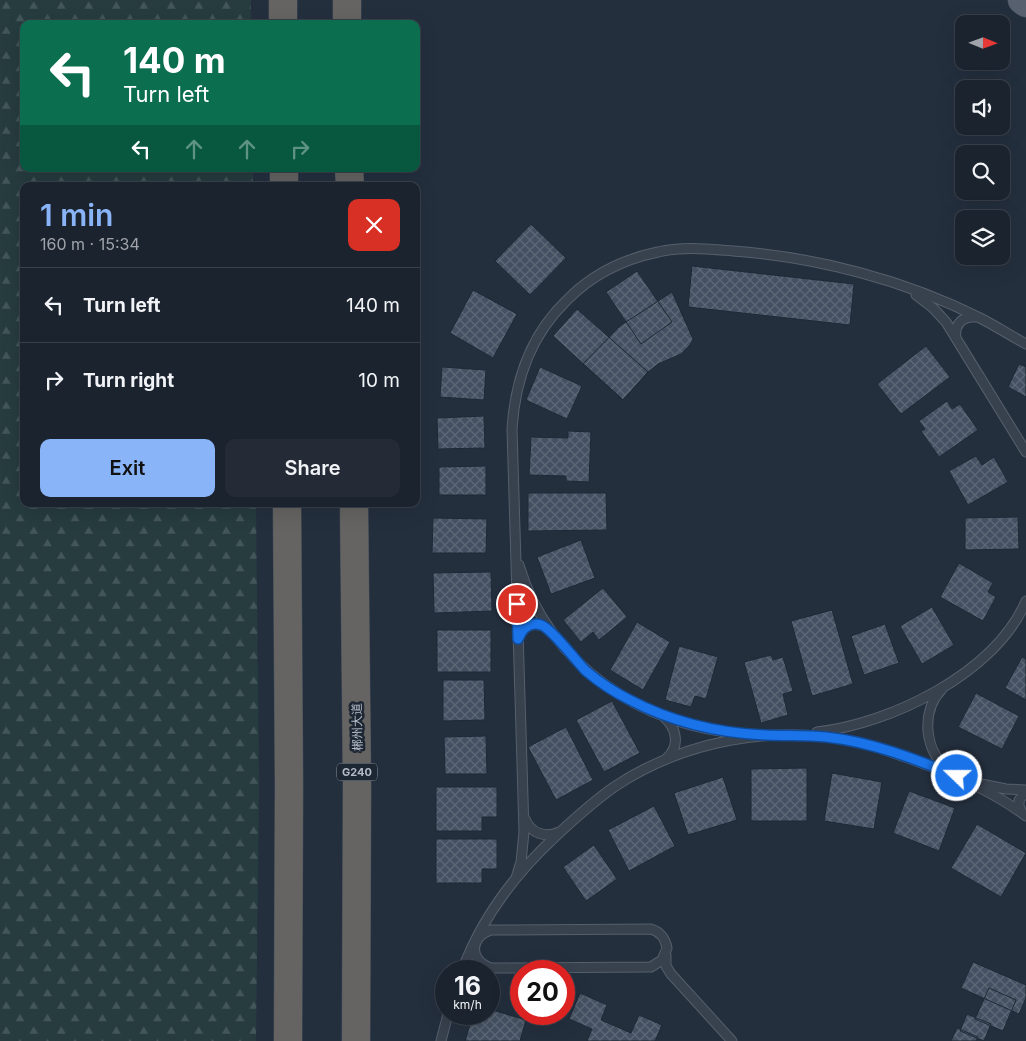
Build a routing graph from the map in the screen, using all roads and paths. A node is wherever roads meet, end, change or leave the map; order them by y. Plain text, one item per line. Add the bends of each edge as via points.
1 (283, 0) edge
2 (347, 0) edge
3 (1022, 0) edge
4 (1026, 2) edge
5 (283, 20) edge
6 (348, 20) edge
7 (898, 285) junction
8 (980, 318) junction
9 (956, 338) junction
10 (1026, 344) edge
11 (1026, 452) edge
12 (287, 507) edge
13 (354, 507) edge
14 (516, 553) junction
15 (1026, 601) edge
16 (552, 633) junction
17 (518, 639) junction
18 (958, 676) junction
19 (656, 712) junction
20 (768, 736) junction
21 (664, 760) junction
22 (957, 776) junction
23 (1026, 791) edge
24 (1025, 815) edge
25 (524, 817) junction
26 (565, 827) junction
27 (516, 878) junction
28 (496, 906) junction
29 (508, 930) junction
30 (475, 942) junction
31 (666, 954) junction
32 (467, 960) edge
33 (479, 960) edge
34 (651, 967) junction
35 (500, 968) edge
36 (670, 974) junction
37 (445, 1025) edge
38 (288, 1041) edge
39 (356, 1041) edge
40 (441, 1041) edge
41 (732, 1041) edge

1 - 5 highway
2 - 6 highway
3 - 4 main road
7 - 8 lane
7 - 9 lane via 933,308
7 - 14 lane via 791,258 684,248 636,258 592,279 573,293 544,326 532,345 517,386 512,430
8 - 9 lane via 966,317 960,321
8 - 10 lane
9 - 11 lane
12 - 38 highway
13 - 39 highway, 郴州大道 / G240 via 358,784
14 - 16 lane via 530,594
14 - 17 lane
15 - 18 lane via 996,646
16 - 17 lane via 543,625 532,624 521,632
16 - 19 lane via 605,686
17 - 25 lane
18 - 20 lane via 908,706 863,722 826,731
18 - 22 lane via 940,691 927,724 932,749 946,769
19 - 20 lane via 711,729
19 - 21 lane via 669,721 676,735 673,750
20 - 21 lane via 704,746
20 - 22 lane via 798,735 857,742
21 - 26 lane via 615,786
22 - 23 lane via 989,786
22 - 24 lane
23 - 24 lane via 1019,800 1020,811
25 - 26 lane via 531,829 544,835 552,835
25 - 27 lane via 523,847
26 - 27 lane
27 - 28 lane
28 - 29 lane via 496,922
28 - 30 lane
29 - 30 lane via 484,932
29 - 31 lane via 651,929 666,941
30 - 32 lane
30 - 33 lane via 475,956
31 - 34 lane
31 - 36 lane
34 - 35 lane
34 - 36 lane
36 - 41 lane
37 - 40 lane

